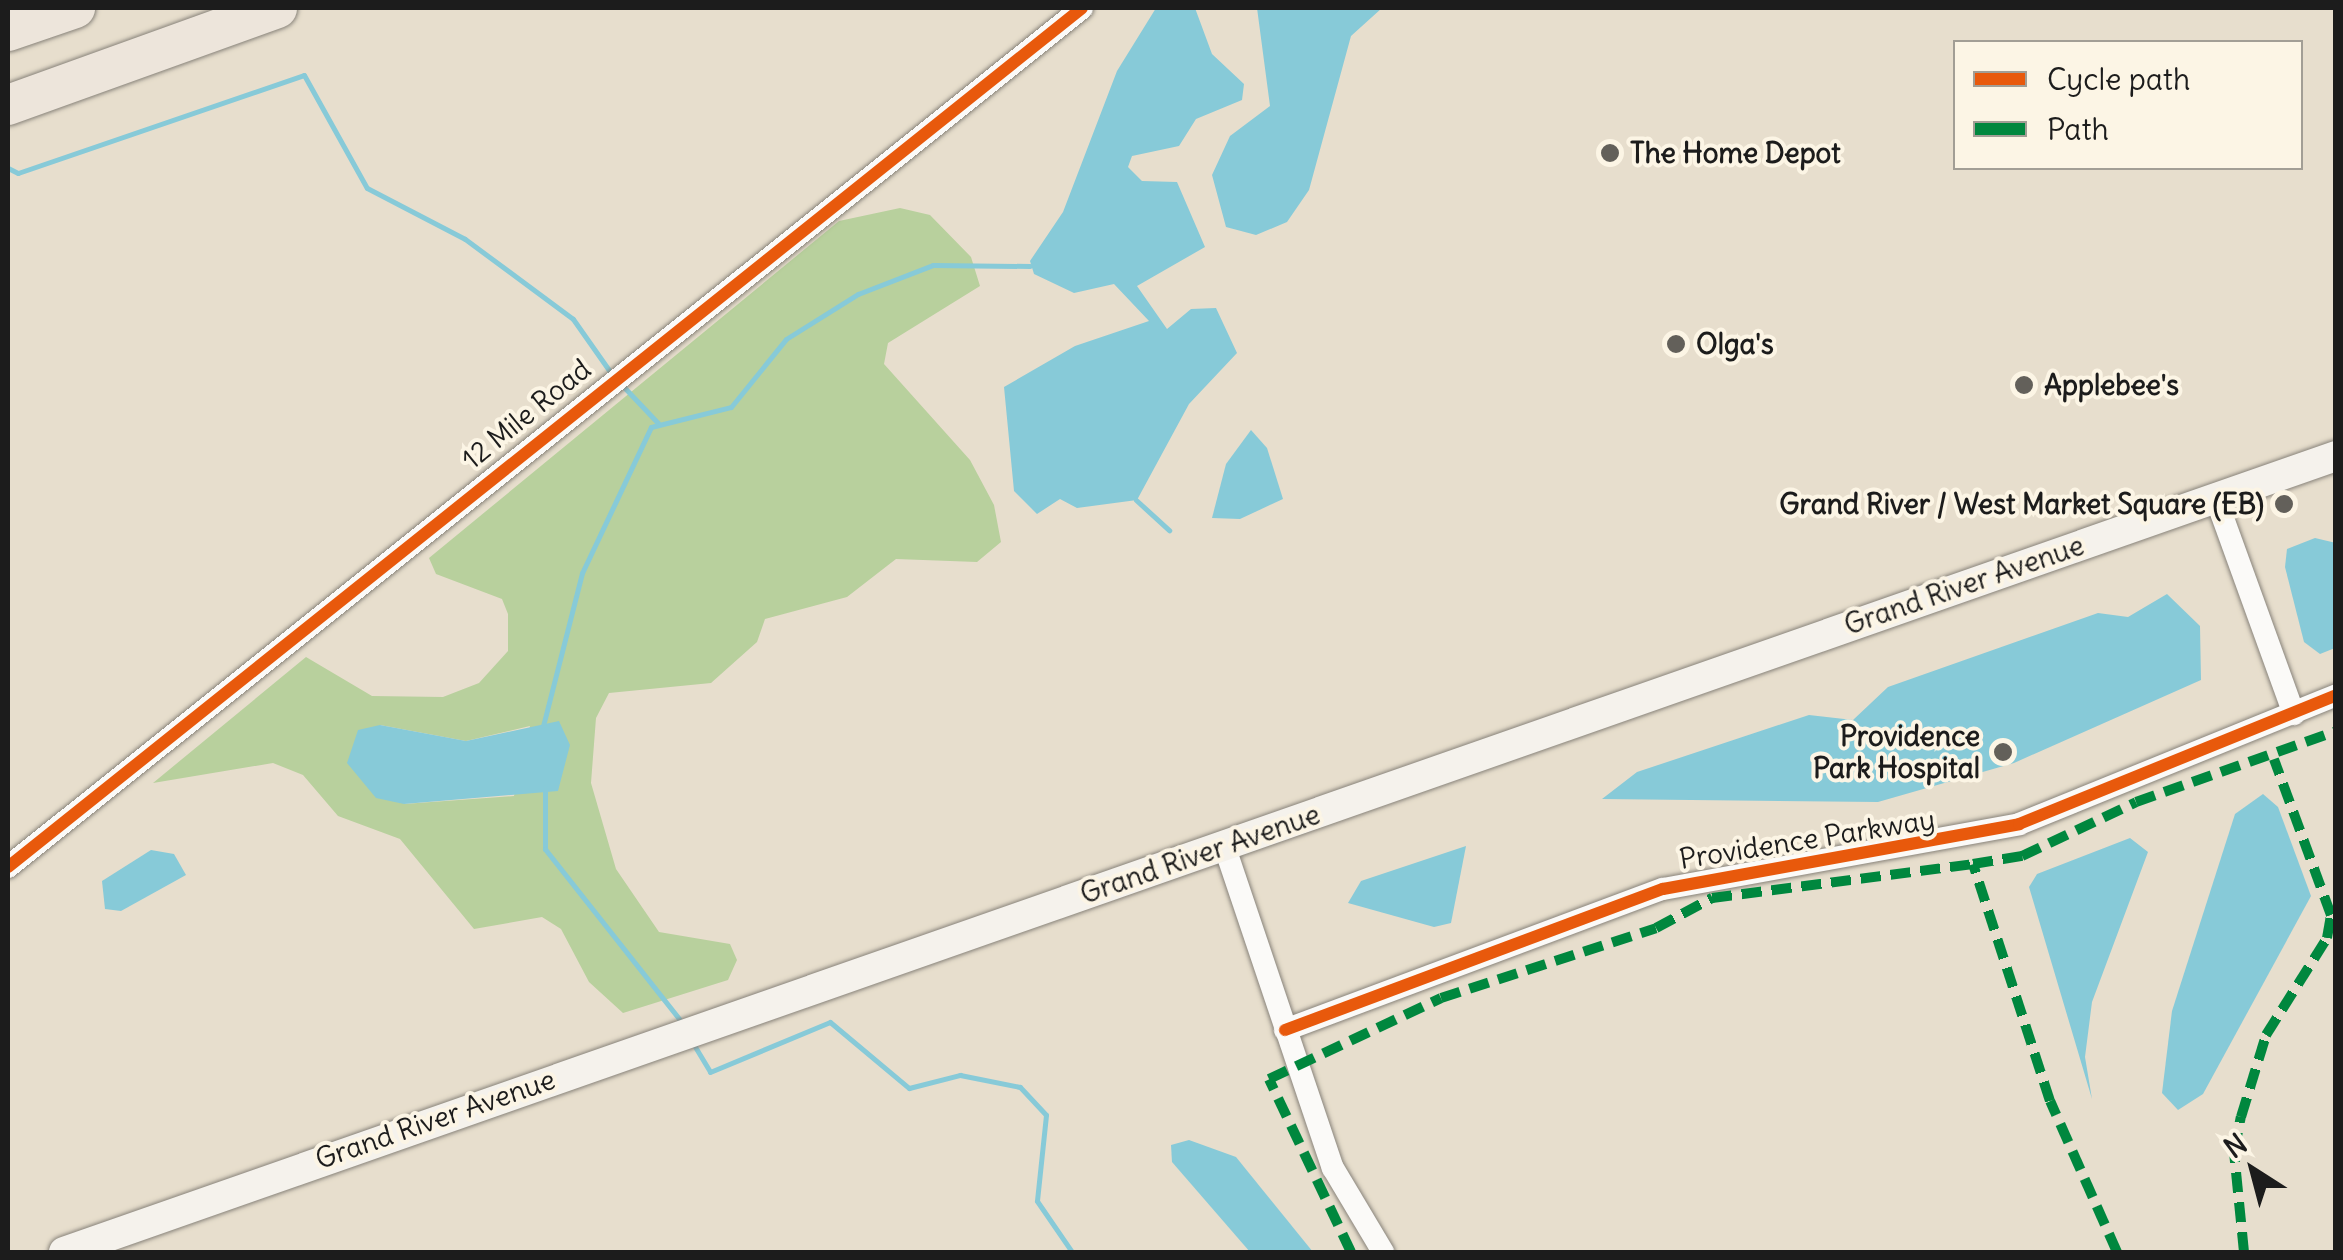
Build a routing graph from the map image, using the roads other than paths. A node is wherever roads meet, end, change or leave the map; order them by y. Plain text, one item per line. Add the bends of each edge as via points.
1 (75, 8) edge
2 (277, 8) edge
3 (1082, 8) edge
4 (8, 31) edge
5 (8, 105) edge
6 (2336, 456) edge
7 (2215, 496) junction
8 (2336, 696) edge
9 (2294, 714) junction
10 (1224, 845) junction
11 (8, 868) edge
12 (1285, 1030) junction
13 (64, 1252) edge
14 (1383, 1252) edge

1 - 4 highway
2 - 5 highway
3 - 11 street, 12 Mile Road
6 - 7 main road, Grand River Avenue
7 - 9 street
7 - 10 main road, Grand River Avenue
8 - 9 street, Providence Parkway
9 - 12 street, Providence Parkway via 2020,824 1674,886
10 - 12 street
10 - 13 main road, Grand River Avenue
12 - 14 street via 1332,1168

